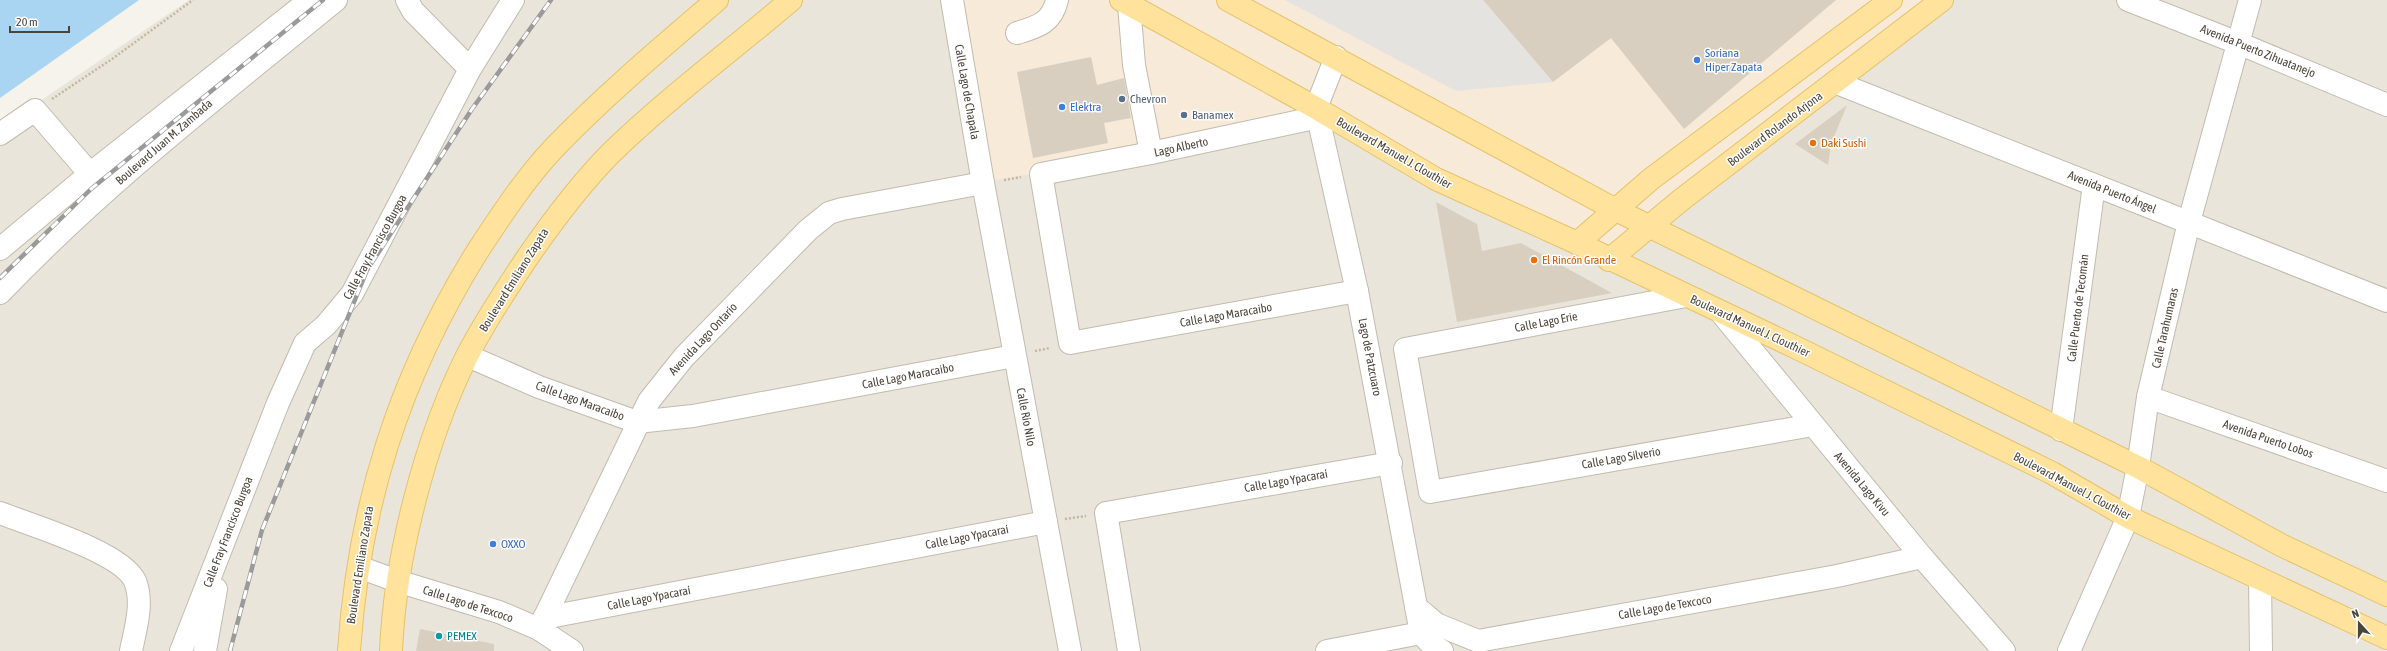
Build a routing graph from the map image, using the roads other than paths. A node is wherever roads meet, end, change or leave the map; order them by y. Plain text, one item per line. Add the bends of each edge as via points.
1 (310, 0) edge
2 (336, 0) edge
3 (407, 0) edge
4 (513, 0) edge
5 (717, 0) edge
6 (791, 0) edge
7 (952, 0) edge
8 (1057, 0) edge
9 (1228, 0) edge
10 (1879, 0) edge
11 (1891, 0) edge
12 (1942, 0) edge
13 (2128, 0) edge
14 (2250, 0) edge
15 (1125, 2) edge
16 (1864, 23) junction
17 (1016, 33) dead end
18 (2238, 43) junction
19 (1336, 57) junction
20 (470, 69) junction
21 (1837, 83) junction
22 (2387, 105) edge
23 (1318, 112) junction
24 (0, 134) edge
25 (1151, 153) junction
26 (90, 174) junction
27 (983, 183) junction
28 (2094, 185) junction
29 (1614, 209) junction
30 (2189, 222) junction
31 (1650, 227) junction
32 (1577, 243) junction
33 (0, 250) edge
34 (1609, 260) junction
35 (1357, 291) junction
36 (0, 293) edge
37 (1686, 296) junction
38 (2387, 300) edge
39 (1724, 315) junction
40 (1070, 343) joint
41 (468, 356) junction
42 (1014, 356) junction
43 (2148, 397) junction
44 (638, 422) junction
45 (1813, 424) junction
46 (2061, 430) junction
47 (1391, 463) junction
48 (2138, 467) junction
49 (2387, 481) edge
50 (1430, 492) joint
51 (0, 513) edge
52 (2128, 517) junction
53 (1046, 522) junction
54 (224, 546) junction
55 (1922, 557) junction
56 (358, 566) junction
57 (2260, 579) junction
58 (397, 581) junction
59 (2387, 595) edge
60 (1416, 607) junction
61 (541, 623) junction
62 (1421, 633) junction
63 (2387, 638) edge
64 (1465, 644) edge
65 (131, 651) edge
66 (181, 651) edge
67 (206, 651) edge
68 (348, 651) edge
69 (391, 651) edge
70 (572, 651) edge
71 (1070, 651) edge
72 (1129, 651) edge
73 (1327, 651) edge
74 (1442, 651) edge
75 (2004, 651) edge
76 (2069, 651) edge
77 (2261, 651) edge

1 - 26 street, Boulevard Juan M. Zambada
2 - 36 street, Boulevard Juan M. Zambada via 180,127 47,244
3 - 20 street via 413,11
4 - 20 street, Calle Fray Francisco Burgoa
5 - 56 main road, Boulevard Emiliano Zapata via 616,88 552,150 502,213 450,296 403,396 384,451
6 - 41 main road, Boulevard Emiliano Zapata via 655,113 611,154 549,226 504,292
7 - 27 street, Calle Lago de Chapala
8 - 17 street via 1045,23
9 - 19 main road
10 - 16 street
11 - 16 main road
12 - 21 main road, Boulevard Rolando Arjona
13 - 18 street, Avenida Puerto Zihuatanejo
14 - 18 street, Calle Tarahumaras
15 - 23 main road, Boulevard Manuel J. Clouthier
15 - 25 street
16 - 29 main road
18 - 22 street, Avenida Puerto Zihuatanejo
18 - 30 street, Calle Tarahumaras
19 - 23 street
19 - 29 main road
20 - 54 street, Calle Fray Francisco Burgoa via 352,294 326,325 305,343 278,403
21 - 28 street, Avenida Puerto Ángel
21 - 31 main road, Boulevard Rolando Arjona
23 - 25 street, Lago Alberto
23 - 32 main road, Boulevard Manuel J. Clouthier via 1436,179
23 - 35 street, Lago de Patzcuaro
24 - 26 street via 35,110
25 - 40 street, Lago Alberto via 1041,174
26 - 33 street, Boulevard Juan M. Zambada
27 - 42 street, Calle Río Nilo
27 - 44 street, Avenida Lago Ontario via 829,213 808,230 684,357 648,401
28 - 30 street, Avenida Puerto Ángel
28 - 46 street, Calle Puerto de Tecomán
29 - 31 main road
29 - 32 main road
30 - 38 street, Avenida Puerto Ángel
30 - 43 street, Calle Tarahumaras
31 - 34 main road, Boulevard Rolando Arjona
31 - 46 main road
32 - 34 main road, Boulevard Manuel J. Clouthier
34 - 37 main road, Boulevard Manuel J. Clouthier
35 - 40 street, Calle Lago Maracaibo
35 - 47 street, Lago de Patzcuaro
37 - 39 main road, Boulevard Manuel J. Clouthier
37 - 50 street, Calle Lago Erie via 1405,349
39 - 45 street, Avenida Lago Kivu
39 - 52 main road, Boulevard Manuel J. Clouthier via 2052,473
41 - 44 street, Calle Lago Maracaibo via 539,387
41 - 58 main road, Boulevard Emiliano Zapata via 440,419 415,503
42 - 44 street, Calle Lago Maracaibo via 692,416
42 - 53 street, Calle Río Nilo
43 - 48 street, Calle Tarahumaras
43 - 49 street, Avenida Puerto Lobos
44 - 61 street, Avenida Lago Ontario
45 - 50 street, Calle Lago Silverio
45 - 55 street, Avenida Lago Kivu
46 - 48 main road
47 - 60 street, Lago de Patzcuaro
47 - 72 street, Calle Lago Ypacaraí via 1106,513
48 - 52 street, Calle Tarahumaras
48 - 59 main road via 2281,545
51 - 65 street via 101,552 123,568 134,581 138,597 138,616
52 - 57 main road, Boulevard Manuel J. Clouthier
52 - 76 street, Calle Tarahumaras
53 - 61 street, Calle Lago Ypacaraí
53 - 71 street, Calle Río Nilo
54 - 66 street, Calle Fray Francisco Burgoa
54 - 67 street
55 - 64 street, Calle Lago de Texcoco via 1837,576
55 - 75 street, Avenida Lago Kivu
56 - 58 street, Calle Lago de Texcoco
56 - 68 main road, Boulevard Emiliano Zapata
57 - 63 main road, Boulevard Manuel J. Clouthier
57 - 77 street
58 - 61 street, Calle Lago de Texcoco
58 - 69 main road, Boulevard Emiliano Zapata
60 - 62 street, Lago de Patzcuaro
60 - 64 street, Calle Lago de Texcoco
61 - 70 street, Calle Lago de Texcoco
62 - 73 street
62 - 74 street

